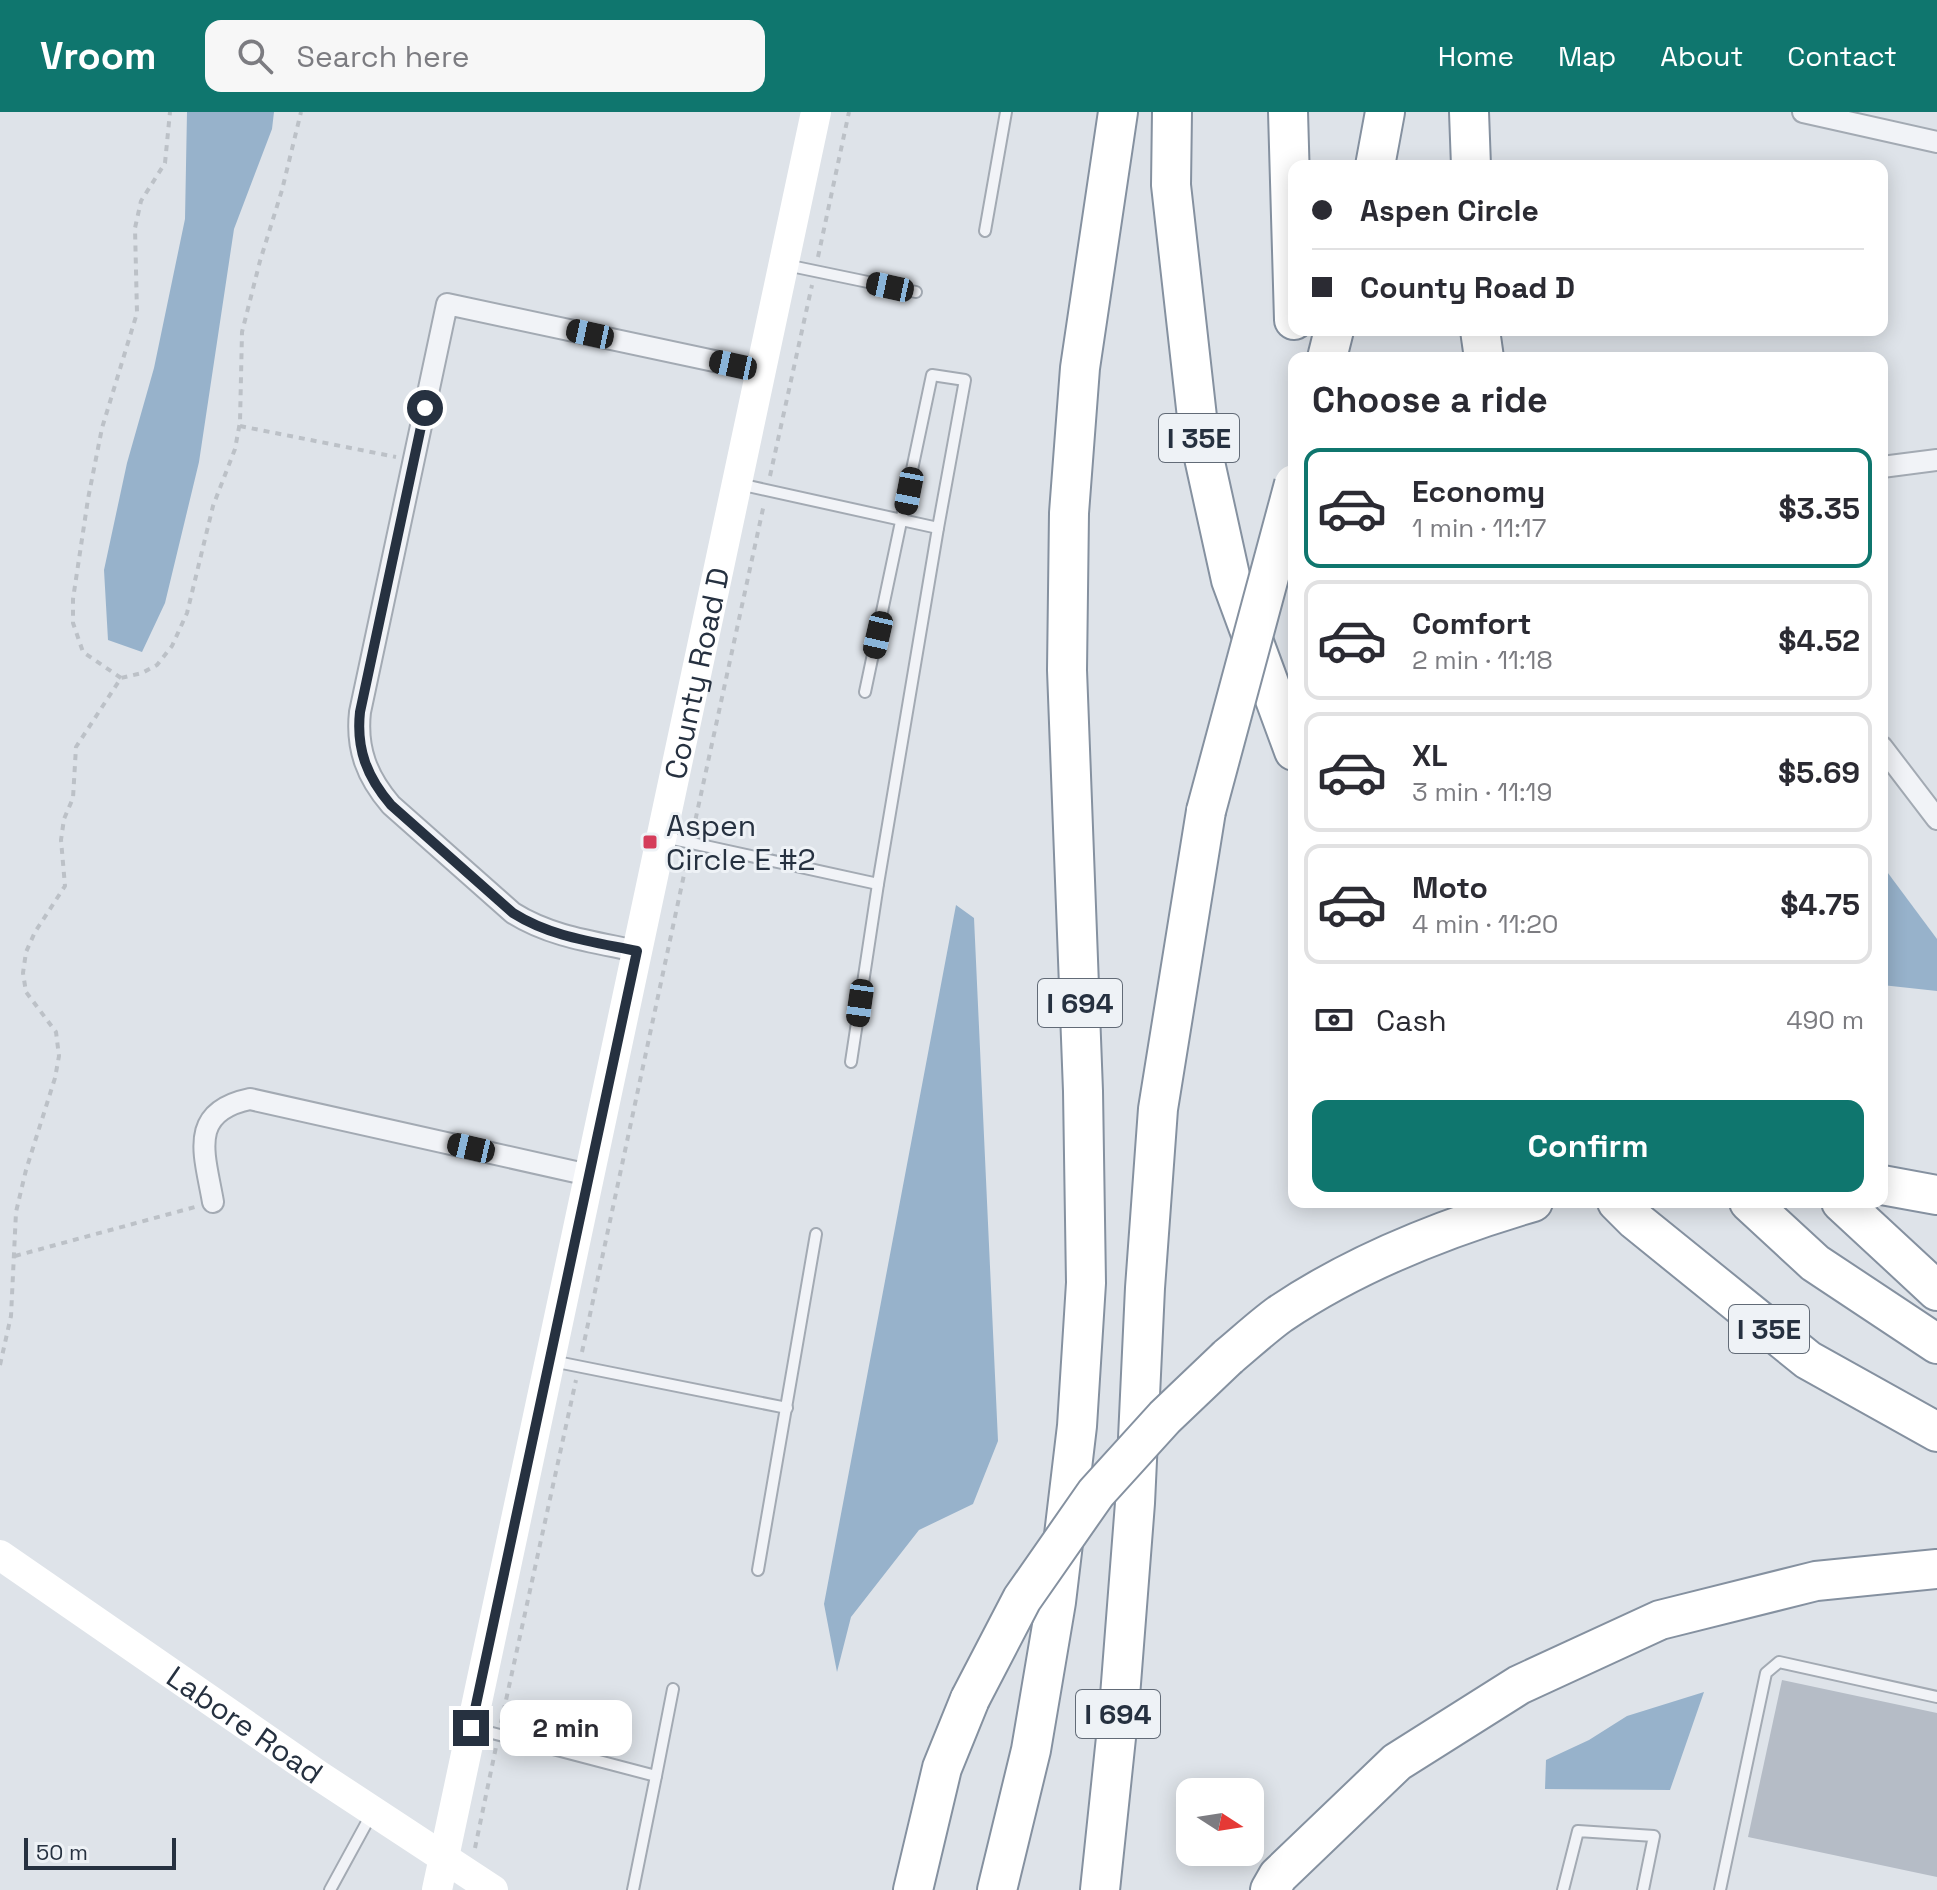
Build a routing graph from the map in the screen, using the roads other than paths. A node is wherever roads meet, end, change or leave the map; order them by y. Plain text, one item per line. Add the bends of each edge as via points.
1 (816, 112) edge
2 (1006, 112) edge
3 (1118, 112) edge
4 (1172, 112) edge
5 (1288, 112) edge
6 (1385, 112) edge
7 (1469, 112) edge
8 (1803, 112) edge
9 (1937, 142) edge
10 (1289, 160) edge
11 (1376, 160) edge
12 (1471, 160) edge
13 (985, 231) dead end
14 (784, 265) junction
15 (916, 292) dead end
16 (761, 371) junction
17 (1937, 460) edge
18 (1888, 466) edge
19 (737, 483) junction
20 (1288, 506) edge
21 (904, 520) junction
22 (938, 528) junction
23 (865, 692) dead end
24 (1288, 735) edge
25 (1888, 755) edge
26 (1937, 819) edge
27 (676, 839) junction
28 (878, 884) junction
29 (637, 951) junction
30 (851, 1062) dead end
31 (589, 1175) junction
32 (1888, 1186) edge
33 (1937, 1195) edge
34 (213, 1202) road end
35 (1514, 1208) edge
36 (1623, 1208) edge
37 (1755, 1208) edge
38 (1847, 1208) edge
39 (816, 1234) dead end
40 (1937, 1291) edge
41 (1937, 1344) edge
42 (564, 1363) junction
43 (787, 1408) junction
44 (1937, 1432) edge
45 (0, 1555) edge
46 (1937, 1569) edge
47 (758, 1570) dead end
48 (673, 1689) dead end
49 (1937, 1697) edge
50 (485, 1731) junction
51 (656, 1776) junction
52 (373, 1812) junction
53 (444, 1857) junction
54 (481, 1882) edge
55 (330, 1890) edge
56 (437, 1890) edge
57 (633, 1890) edge
58 (913, 1890) edge
59 (997, 1890) edge
60 (1100, 1890) edge
61 (1270, 1890) edge
62 (1563, 1890) edge
63 (1643, 1890) edge
64 (1720, 1890) edge

1 - 14 street, County Road D
2 - 13 lane
3 - 59 highway, I 694 via 1080,368 1069,513 1067,670 1086,1283 1077,1426 1031,1750
4 - 24 highway, I 35E via 1171,185 1199,435 1231,580
5 - 10 highway
6 - 11 highway
7 - 12 highway
8 - 9 street
14 - 15 lane
14 - 16 street, County Road D
16 - 19 street, County Road D
16 - 29 street via 447,304 360,712 366,770 391,805 513,913 556,934
17 - 18 street
19 - 21 lane
19 - 27 street, County Road D
20 - 60 highway, I 694, bridge via 1206,811 1158,1109 1134,1515
21 - 22 lane
21 - 22 lane via 932,375 965,380
21 - 23 lane
22 - 28 lane
25 - 26 street
27 - 28 lane
27 - 29 street, County Road D
28 - 30 lane
29 - 31 street, County Road D
31 - 34 street via 250,1099 219,1111 202,1139
31 - 42 street, County Road D
32 - 33 highway
35 - 58 highway, bridge via 1412,1242 1280,1315 1165,1417 1096,1493 1022,1599 970,1699 942,1768
36 - 44 highway, I 35E via 1808,1360
37 - 41 highway, I 35E via 1815,1263
38 - 40 highway
39 - 43 lane
42 - 43 lane
42 - 50 street, County Road D
43 - 47 lane
45 - 52 street, Labore Road
46 - 61 highway via 1816,1581 1660,1620 1519,1685 1397,1762 1278,1876
48 - 51 lane
49 - 64 lane via 1779,1662 1766,1673
50 - 51 lane
50 - 53 street, County Road D
51 - 57 lane
52 - 53 street, Labore Road
52 - 55 lane
53 - 54 street, Labore Road
53 - 56 street, County Road D
62 - 63 lane via 1578,1831 1654,1836

